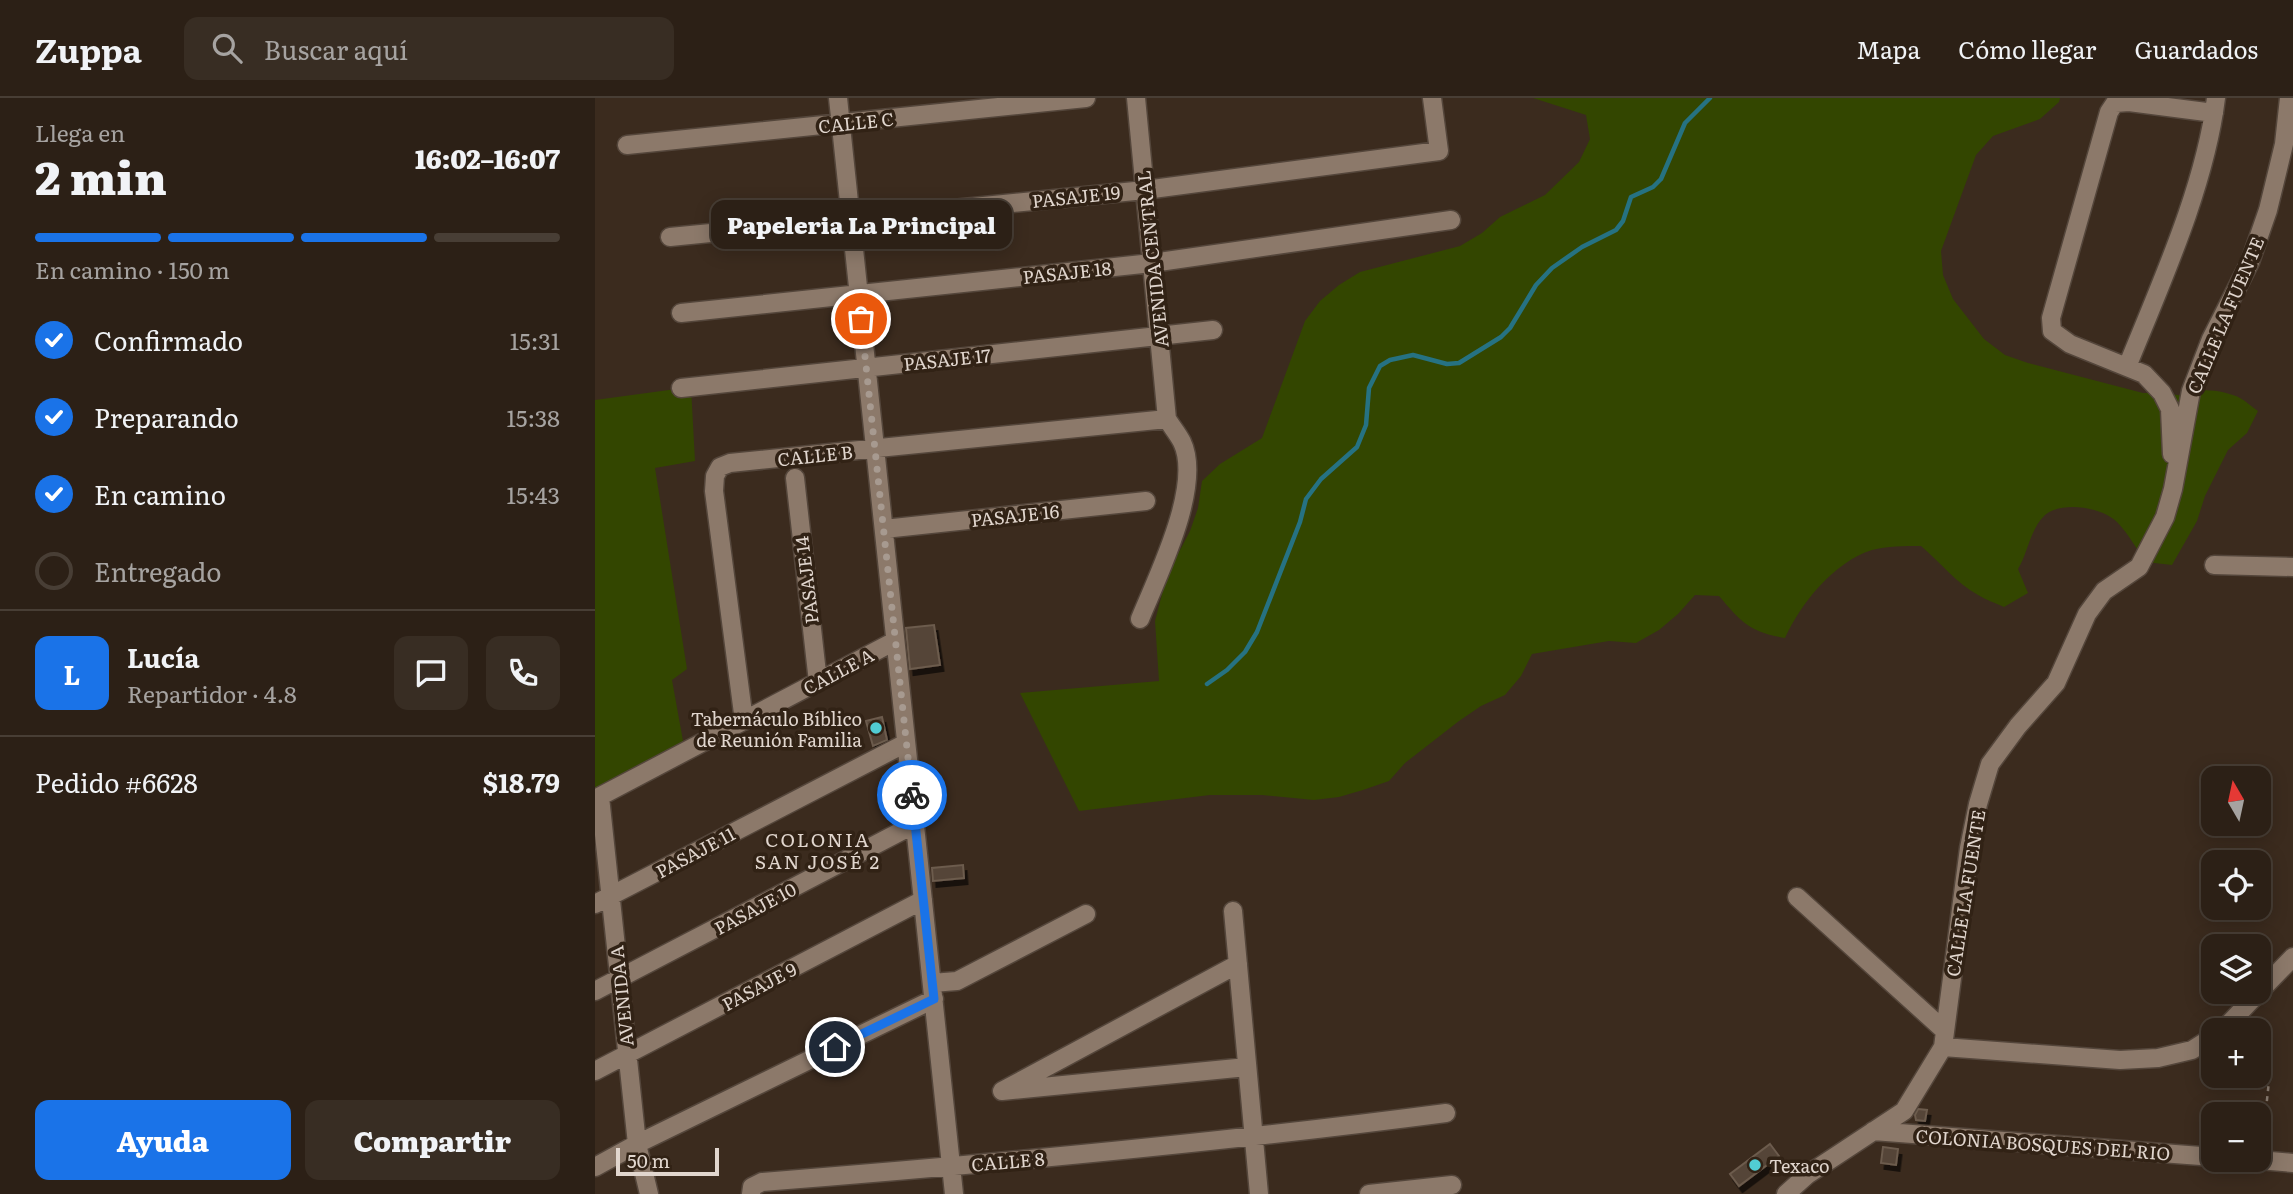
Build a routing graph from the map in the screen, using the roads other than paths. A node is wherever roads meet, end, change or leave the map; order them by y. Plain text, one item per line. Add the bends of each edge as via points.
1 (838, 98) edge
2 (1086, 98) edge
3 (1136, 98) edge
4 (1431, 98) edge
5 (2289, 98) edge
6 (2215, 106) edge
7 (841, 123) junction
8 (627, 145) dead end
9 (1145, 190) junction
10 (851, 219) junction
11 (1451, 220) dead end
12 (670, 237) dead end
13 (1152, 263) junction
14 (859, 294) junction
15 (681, 313) dead end
16 (1213, 330) dead end
17 (1159, 336) junction
18 (2127, 367) junction
19 (867, 368) junction
20 (681, 388) dead end
21 (1167, 419) junction
22 (875, 449) junction
23 (795, 478) dead end
24 (2173, 489) junction
25 (1146, 501) dead end
26 (884, 529) junction
27 (2214, 565) dead end
28 (2293, 567) edge
29 (1140, 619) dead end
30 (895, 641) junction
31 (818, 682) junction
32 (744, 721) junction
33 (906, 743) junction
34 (597, 798) edge
35 (915, 824) junction
36 (1797, 897) dead end
37 (603, 900) edge
38 (923, 900) junction
39 (1233, 911) dead end
40 (1086, 914) dead end
41 (2293, 957) edge
42 (1238, 964) junction
43 (619, 978) junction
44 (2271, 980) edge
45 (595, 991) edge
46 (933, 991) junction
47 (2248, 1004) edge
48 (2234, 1018) edge
49 (1944, 1039) junction
50 (2201, 1044) edge
51 (627, 1055) junction
52 (1247, 1068) junction
53 (595, 1071) edge
54 (1446, 1113) dead end
55 (1873, 1131) junction
56 (1253, 1138) junction
57 (637, 1144) junction
58 (2201, 1156) edge
59 (2271, 1161) edge
60 (2293, 1163) edge
61 (595, 1167) edge
62 (952, 1167) junction
63 (1452, 1185) dead end
64 (757, 1188) edge
65 (649, 1194) edge
66 (954, 1194) edge
67 (1259, 1194) edge
68 (1370, 1194) edge
69 (1786, 1194) edge

1 - 7 street
2 - 7 street, CALLE C
3 - 9 street, AVENIDA CENTRAL
4 - 9 street, PASAJE 19 via 1439,151
5 - 24 street, CALLE LA FUENTE via 2284,144 2268,210 2250,262 2191,391
6 - 18 street via 2205,158
6 - 18 street via 2129,102 2115,103 2109,112 2051,318 2052,331 2070,344
7 - 8 street, CALLE C
7 - 10 street
9 - 10 street, PASAJE 19
9 - 13 street, AVENIDA CENTRAL
10 - 12 street, PASAJE 19
10 - 14 street
11 - 13 street, PASAJE 18
13 - 14 street, PASAJE 18
13 - 17 street, AVENIDA CENTRAL
14 - 15 street, PASAJE 18
14 - 19 street
16 - 17 street, PASAJE 17
17 - 19 street, PASAJE 17
17 - 21 street, AVENIDA CENTRAL
18 - 24 street via 2144,374 2170,409
19 - 20 street, PASAJE 17
19 - 22 street
21 - 22 street, CALLE B
21 - 29 street via 1183,444 1185,500
22 - 26 street
22 - 32 street, CALLE B via 730,463 717,471 714,491
23 - 31 street, PASAJE 14
24 - 49 street, CALLE LA FUENTE via 2165,517 2139,567 2104,591 2087,614 2056,683 1990,764 1969,848
25 - 26 street, PASAJE 16
26 - 30 street
27 - 28 street
30 - 31 street, CALLE A
30 - 33 street
31 - 32 street, CALLE A
32 - 34 street, CALLE A
33 - 35 street
33 - 37 street, PASAJE 11
34 - 37 street, AVENIDA A
35 - 38 street
35 - 43 street, PASAJE 10
36 - 49 street
37 - 43 street, AVENIDA A
38 - 46 street
38 - 51 street, PASAJE 9
39 - 42 street
40 - 46 street
41 - 44 street
42 - 52 street
42 - 52 street via 1002,1091
43 - 45 street, PASAJE 10
43 - 51 street, AVENIDA A
46 - 57 street
46 - 62 street
47 - 48 street
49 - 50 street via 2120,1060 2158,1058
49 - 55 street, CALLE LA FUENTE via 1904,1111
51 - 53 street, PASAJE 9
51 - 57 street, AVENIDA A
52 - 56 street
54 - 56 street, CALLE 8
55 - 58 street, COLONIA BOSQUES DEL RIO
55 - 69 street, CALLE LA FUENTE
56 - 62 street, CALLE 8
56 - 67 street
57 - 61 street
57 - 65 street, AVENIDA A
59 - 60 street
62 - 64 street, CALLE 8
62 - 66 street
63 - 68 street

